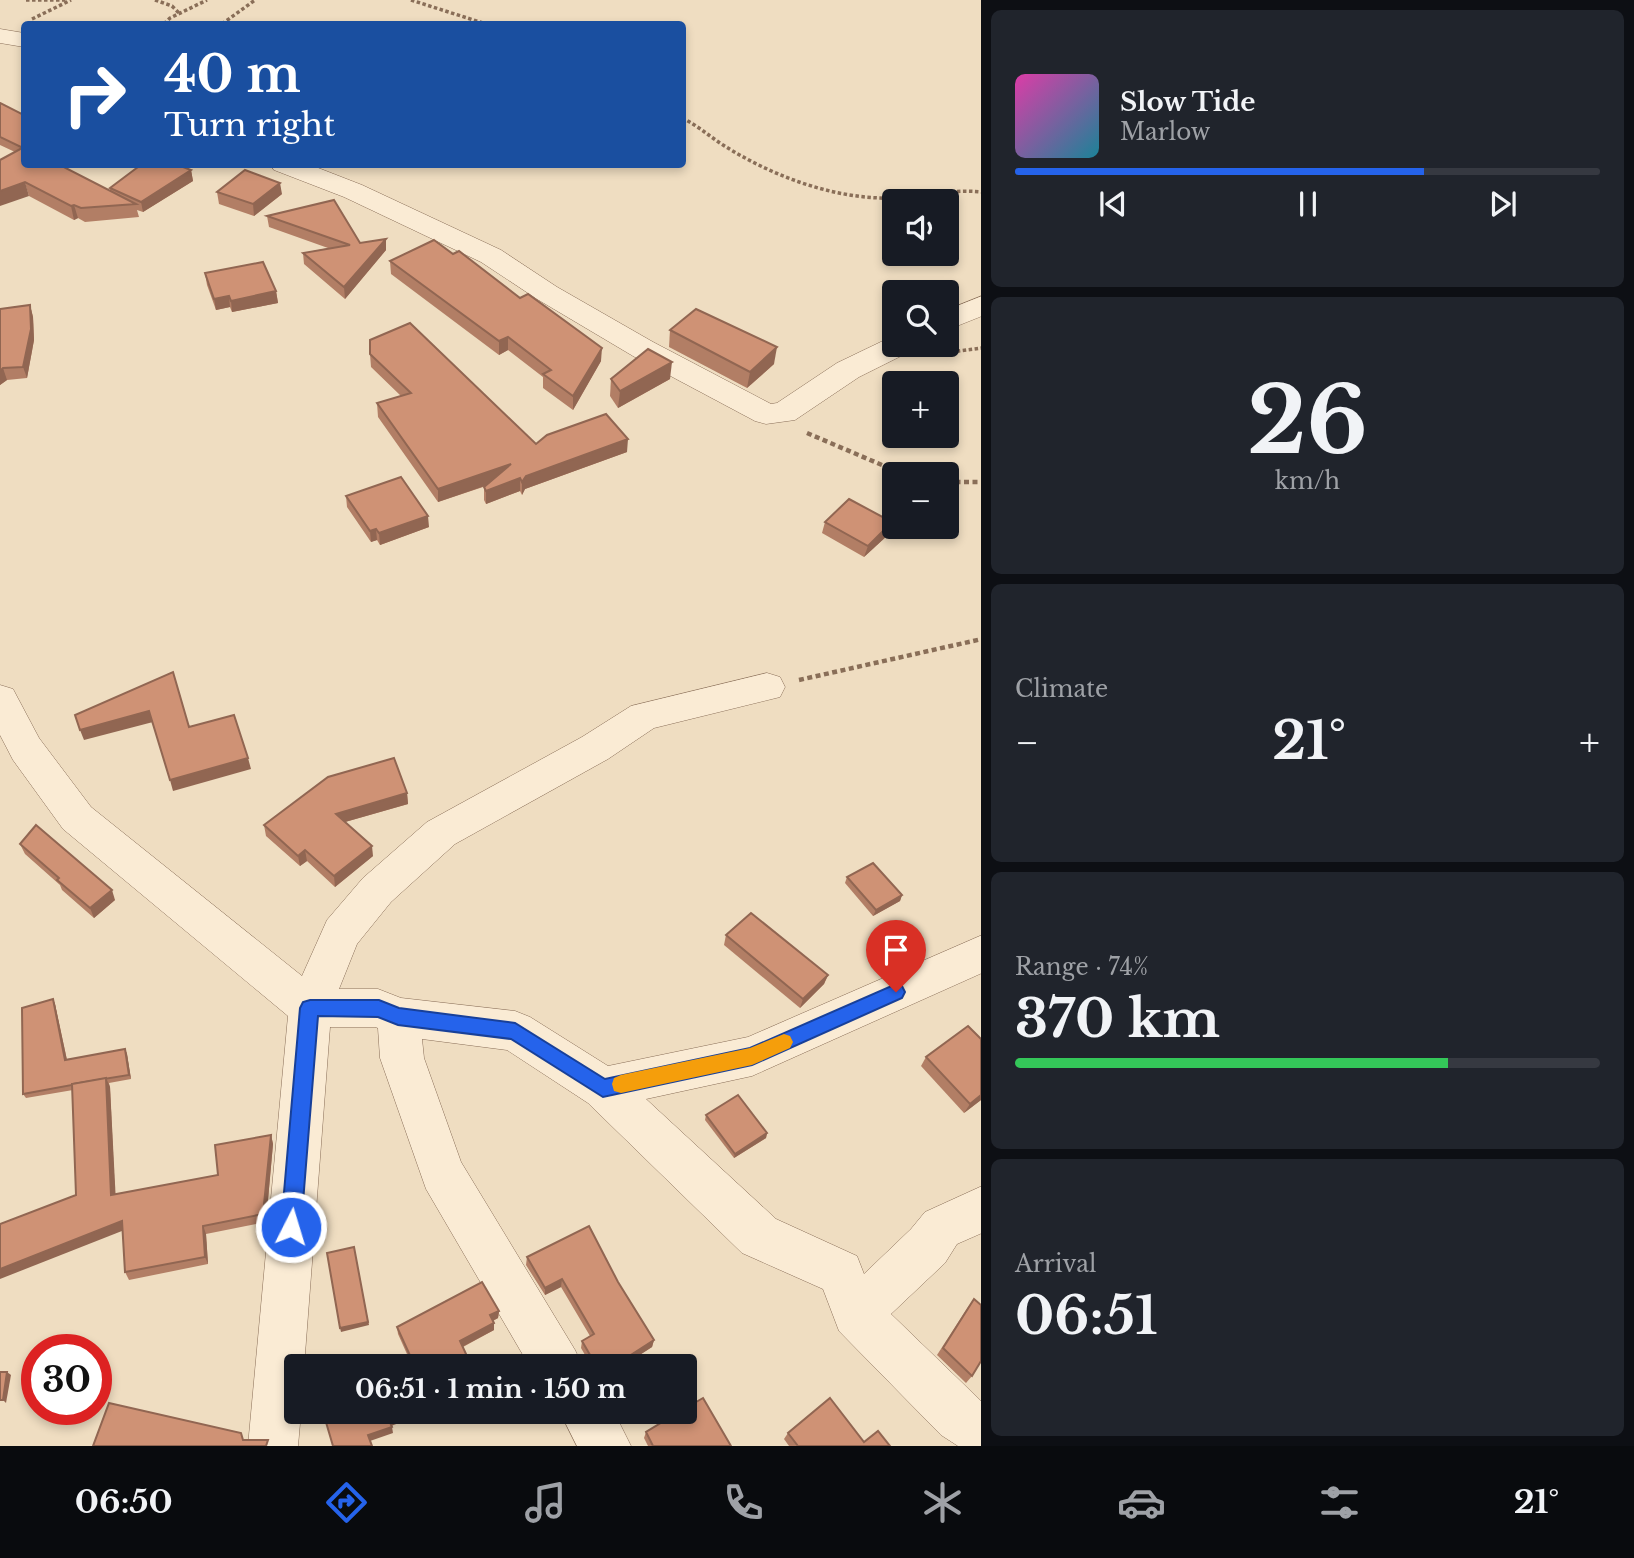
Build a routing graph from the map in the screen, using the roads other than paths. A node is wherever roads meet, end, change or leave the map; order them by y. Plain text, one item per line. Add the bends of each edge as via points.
1 (0, 36) edge
2 (21, 40) edge
3 (293, 168) edge
4 (981, 305) edge
5 (959, 315) edge
6 (882, 353) edge
7 (767, 687) road end
8 (0, 699) edge
9 (981, 953) edge
10 (310, 1008) junction
11 (398, 1017) junction
12 (603, 1088) junction
13 (981, 1209) edge
14 (856, 1314) junction
15 (550, 1354) edge
16 (592, 1424) edge
17 (981, 1432) edge
18 (273, 1446) edge
19 (606, 1446) edge

1 - 2 street
3 - 6 street via 491,256 643,349 766,414 784,413
4 - 5 street
7 - 10 street via 644,716 441,833 377,890 341,933
8 - 10 street via 26,749 77,818
9 - 12 street via 752,1056
10 - 11 street via 379,1008
10 - 18 street
11 - 12 street via 515,1031
11 - 15 street via 402,1058 442,1173
12 - 14 street via 759,1236 840,1273
13 - 14 street via 941,1228
14 - 17 street via 958,1417
16 - 19 street

